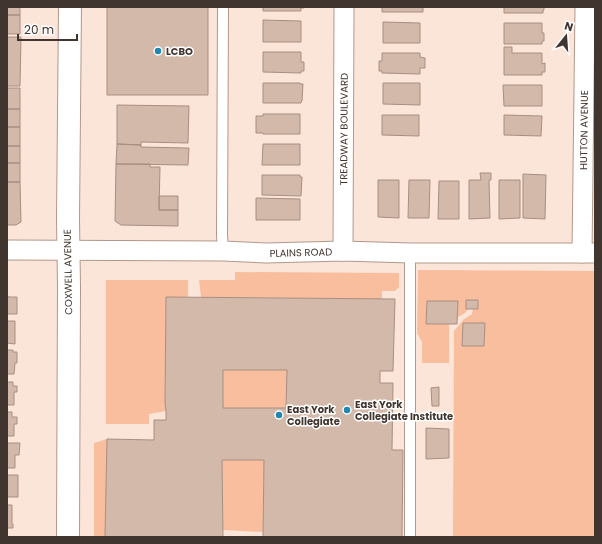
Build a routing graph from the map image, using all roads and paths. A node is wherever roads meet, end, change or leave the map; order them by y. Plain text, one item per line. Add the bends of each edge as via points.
1 (70, 7) edge
2 (223, 7) edge
3 (344, 7) edge
4 (585, 7) edge
5 (7, 250) edge
6 (68, 251) junction
7 (223, 251) junction
8 (343, 251) junction
9 (410, 253) junction
10 (588, 253) edge
11 (68, 537) edge
12 (410, 537) edge

1 - 6 main road, COXWELL AVENUE
2 - 7 lane
3 - 8 street, TREADWAY BOULEVARD
4 - 10 street, HUTTON AVENUE
5 - 6 street, PLAINS ROAD
6 - 7 street, PLAINS ROAD
6 - 11 main road, COXWELL AVENUE
7 - 8 street, PLAINS ROAD
8 - 9 street, PLAINS ROAD
9 - 10 street, PLAINS ROAD
9 - 12 lane

